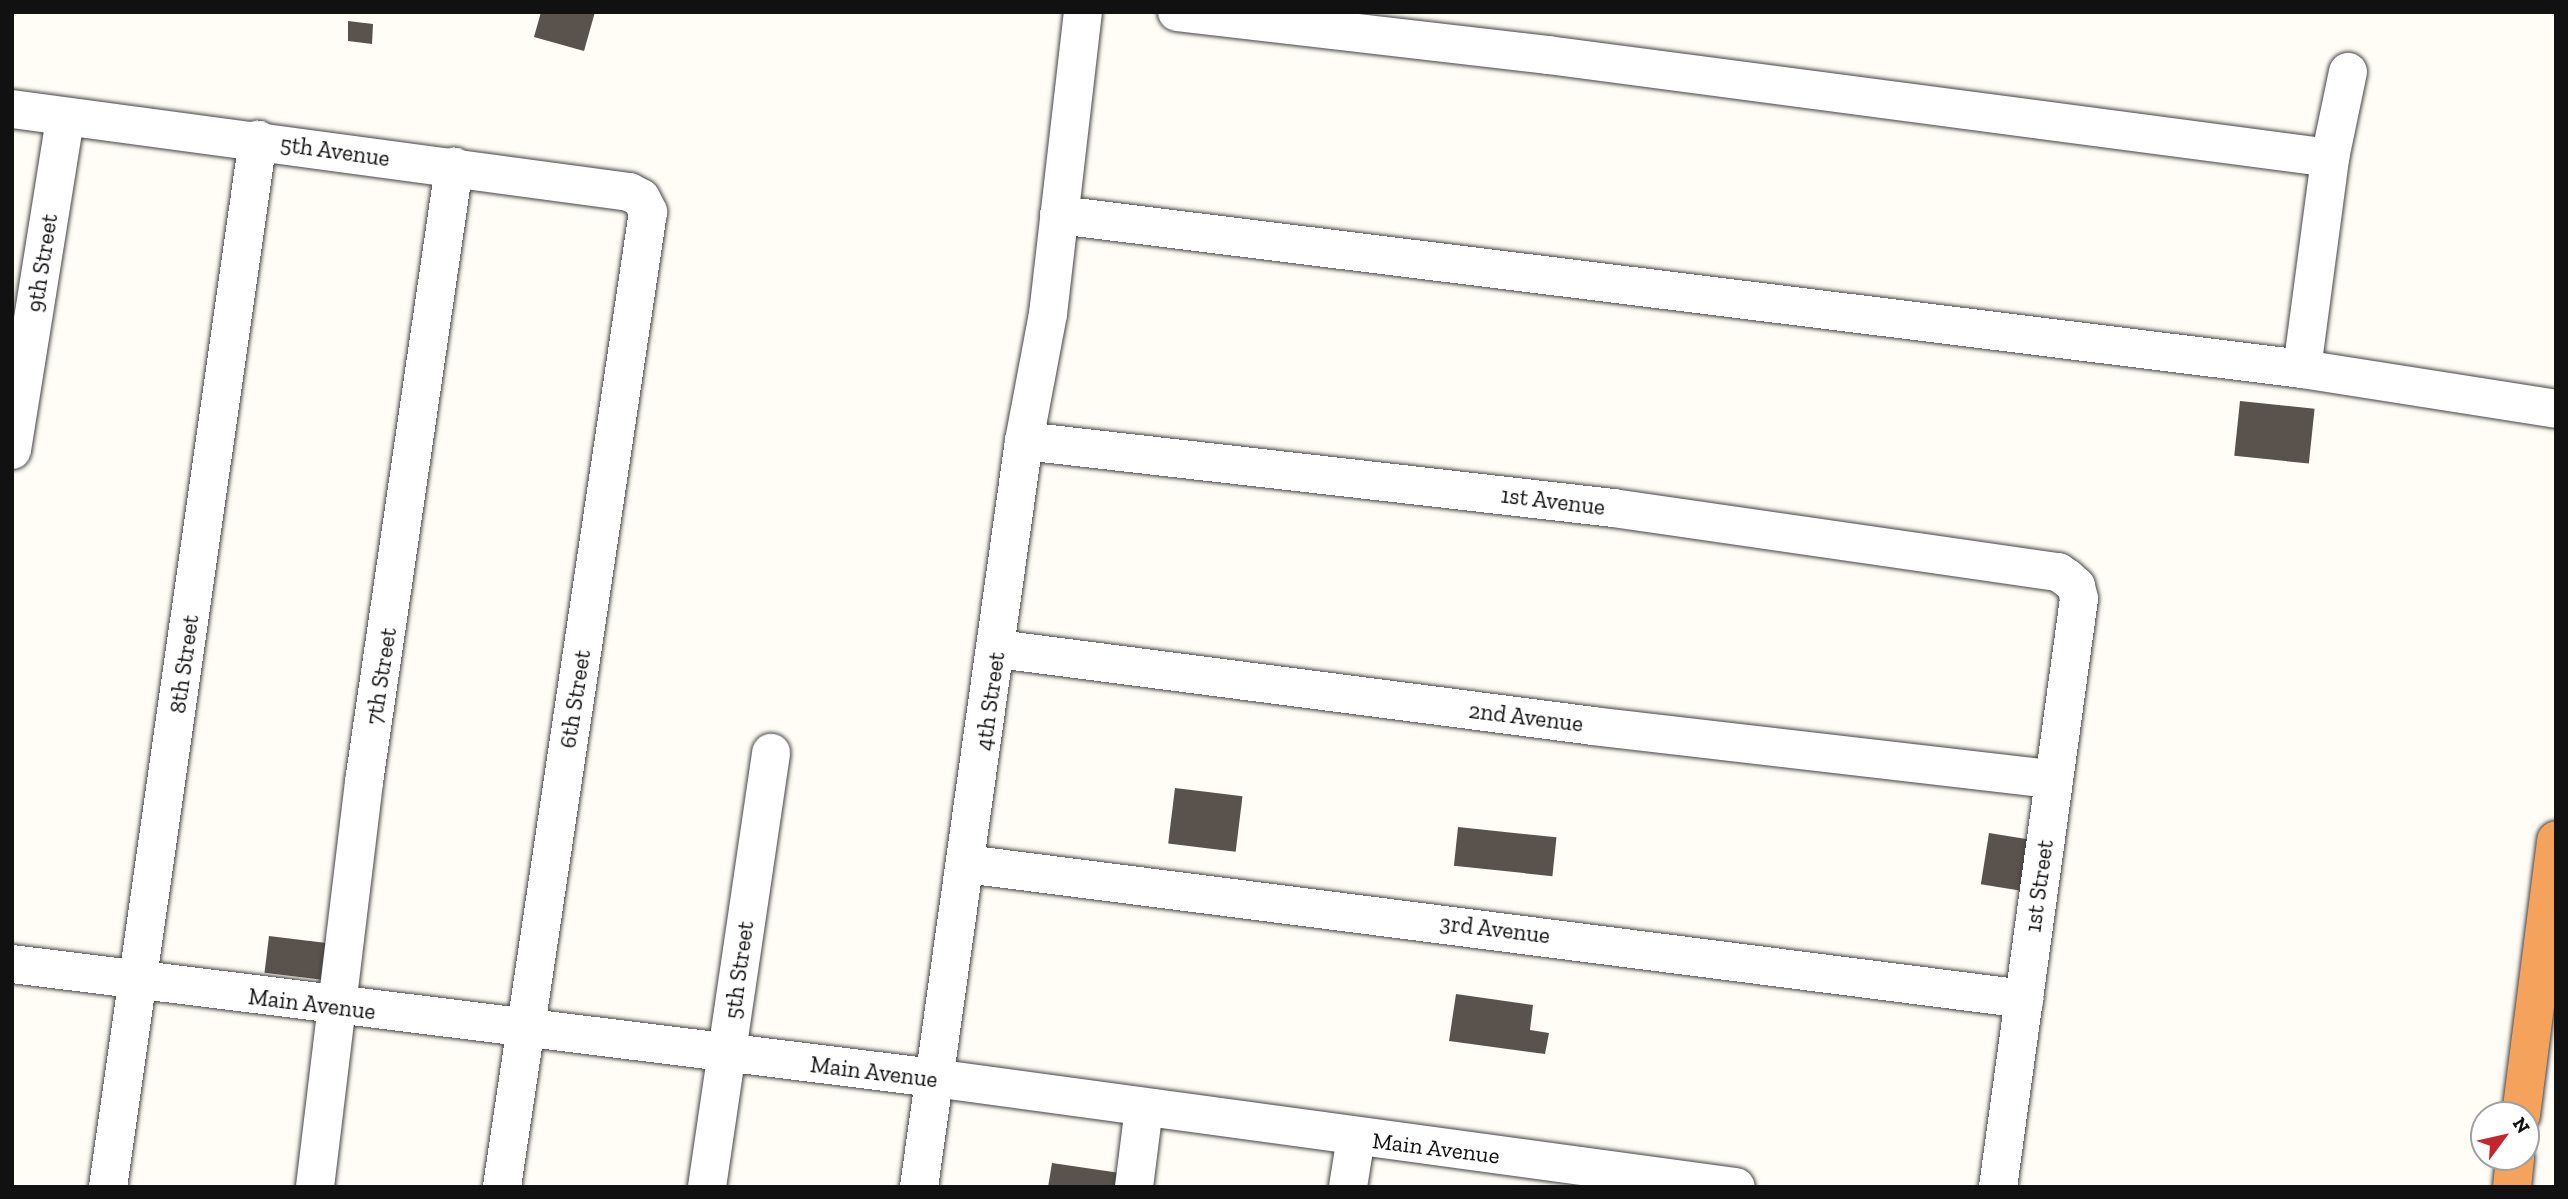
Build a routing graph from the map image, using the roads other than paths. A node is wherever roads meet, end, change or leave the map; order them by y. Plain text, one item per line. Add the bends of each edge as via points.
1 (1083, 12) edge
2 (1177, 12) edge
3 (2348, 72) dead end
4 (12, 109) edge
5 (65, 118) junction
6 (258, 140) junction
7 (2330, 158) junction
8 (454, 167) junction
9 (648, 212) joint
10 (1059, 215) junction
11 (2302, 369) junction
12 (2556, 409) edge
13 (1024, 441) junction
14 (12, 450) edge
15 (2076, 586) joint
16 (998, 649) junction
17 (771, 754) dead end
18 (2054, 779) junction
19 (2556, 840) edge
20 (966, 864) junction
21 (12, 964) edge
22 (138, 981) junction
23 (2024, 999) junction
24 (335, 1007) junction
25 (525, 1030) junction
26 (727, 1054) junction
27 (934, 1078) junction
28 (2523, 1101) edge
29 (1144, 1108) junction
30 (1356, 1138) junction
31 (108, 1187) edge
32 (315, 1187) edge
33 (502, 1187) edge
34 (707, 1187) edge
35 (919, 1187) edge
36 (1134, 1187) edge
37 (1348, 1187) edge
38 (1736, 1187) edge
39 (1998, 1187) edge

1 - 10 street, 4th Street
2 - 7 street via 1548,55
3 - 7 street
4 - 5 street, 5th Avenue
5 - 6 street, 5th Avenue
5 - 14 street, 9th Street
6 - 8 street, 5th Avenue
6 - 22 street, 8th Street
7 - 11 street
8 - 9 street, 5th Avenue via 629,191 641,198
8 - 24 street, 7th Street
9 - 25 street, 6th Street
10 - 11 street
10 - 13 street, 4th Street via 1048,314
11 - 12 street
13 - 15 street, 1st Avenue via 1613,508 2058,572
13 - 16 street, 4th Street
15 - 18 street, 1st Street via 2079,599
16 - 18 street, 2nd Avenue via 1593,726
16 - 20 street, 4th Street
17 - 26 street, 5th Street
18 - 23 street, 1st Street
19 - 28 highway
20 - 23 street, 3rd Avenue
20 - 27 street, 4th Street
21 - 22 street, Main Avenue
22 - 24 street, Main Avenue
22 - 31 street, 8th Street
23 - 39 street, 1st Street
24 - 25 street, Main Avenue
24 - 32 street, 7th Street
25 - 26 street, Main Avenue
25 - 33 street, 6th Street
26 - 27 street, Main Avenue
26 - 34 street, 5th Street
27 - 29 street, Main Avenue
27 - 35 street, 4th Street
29 - 30 street, Main Avenue
29 - 36 street
30 - 37 street
30 - 38 street, Main Avenue

